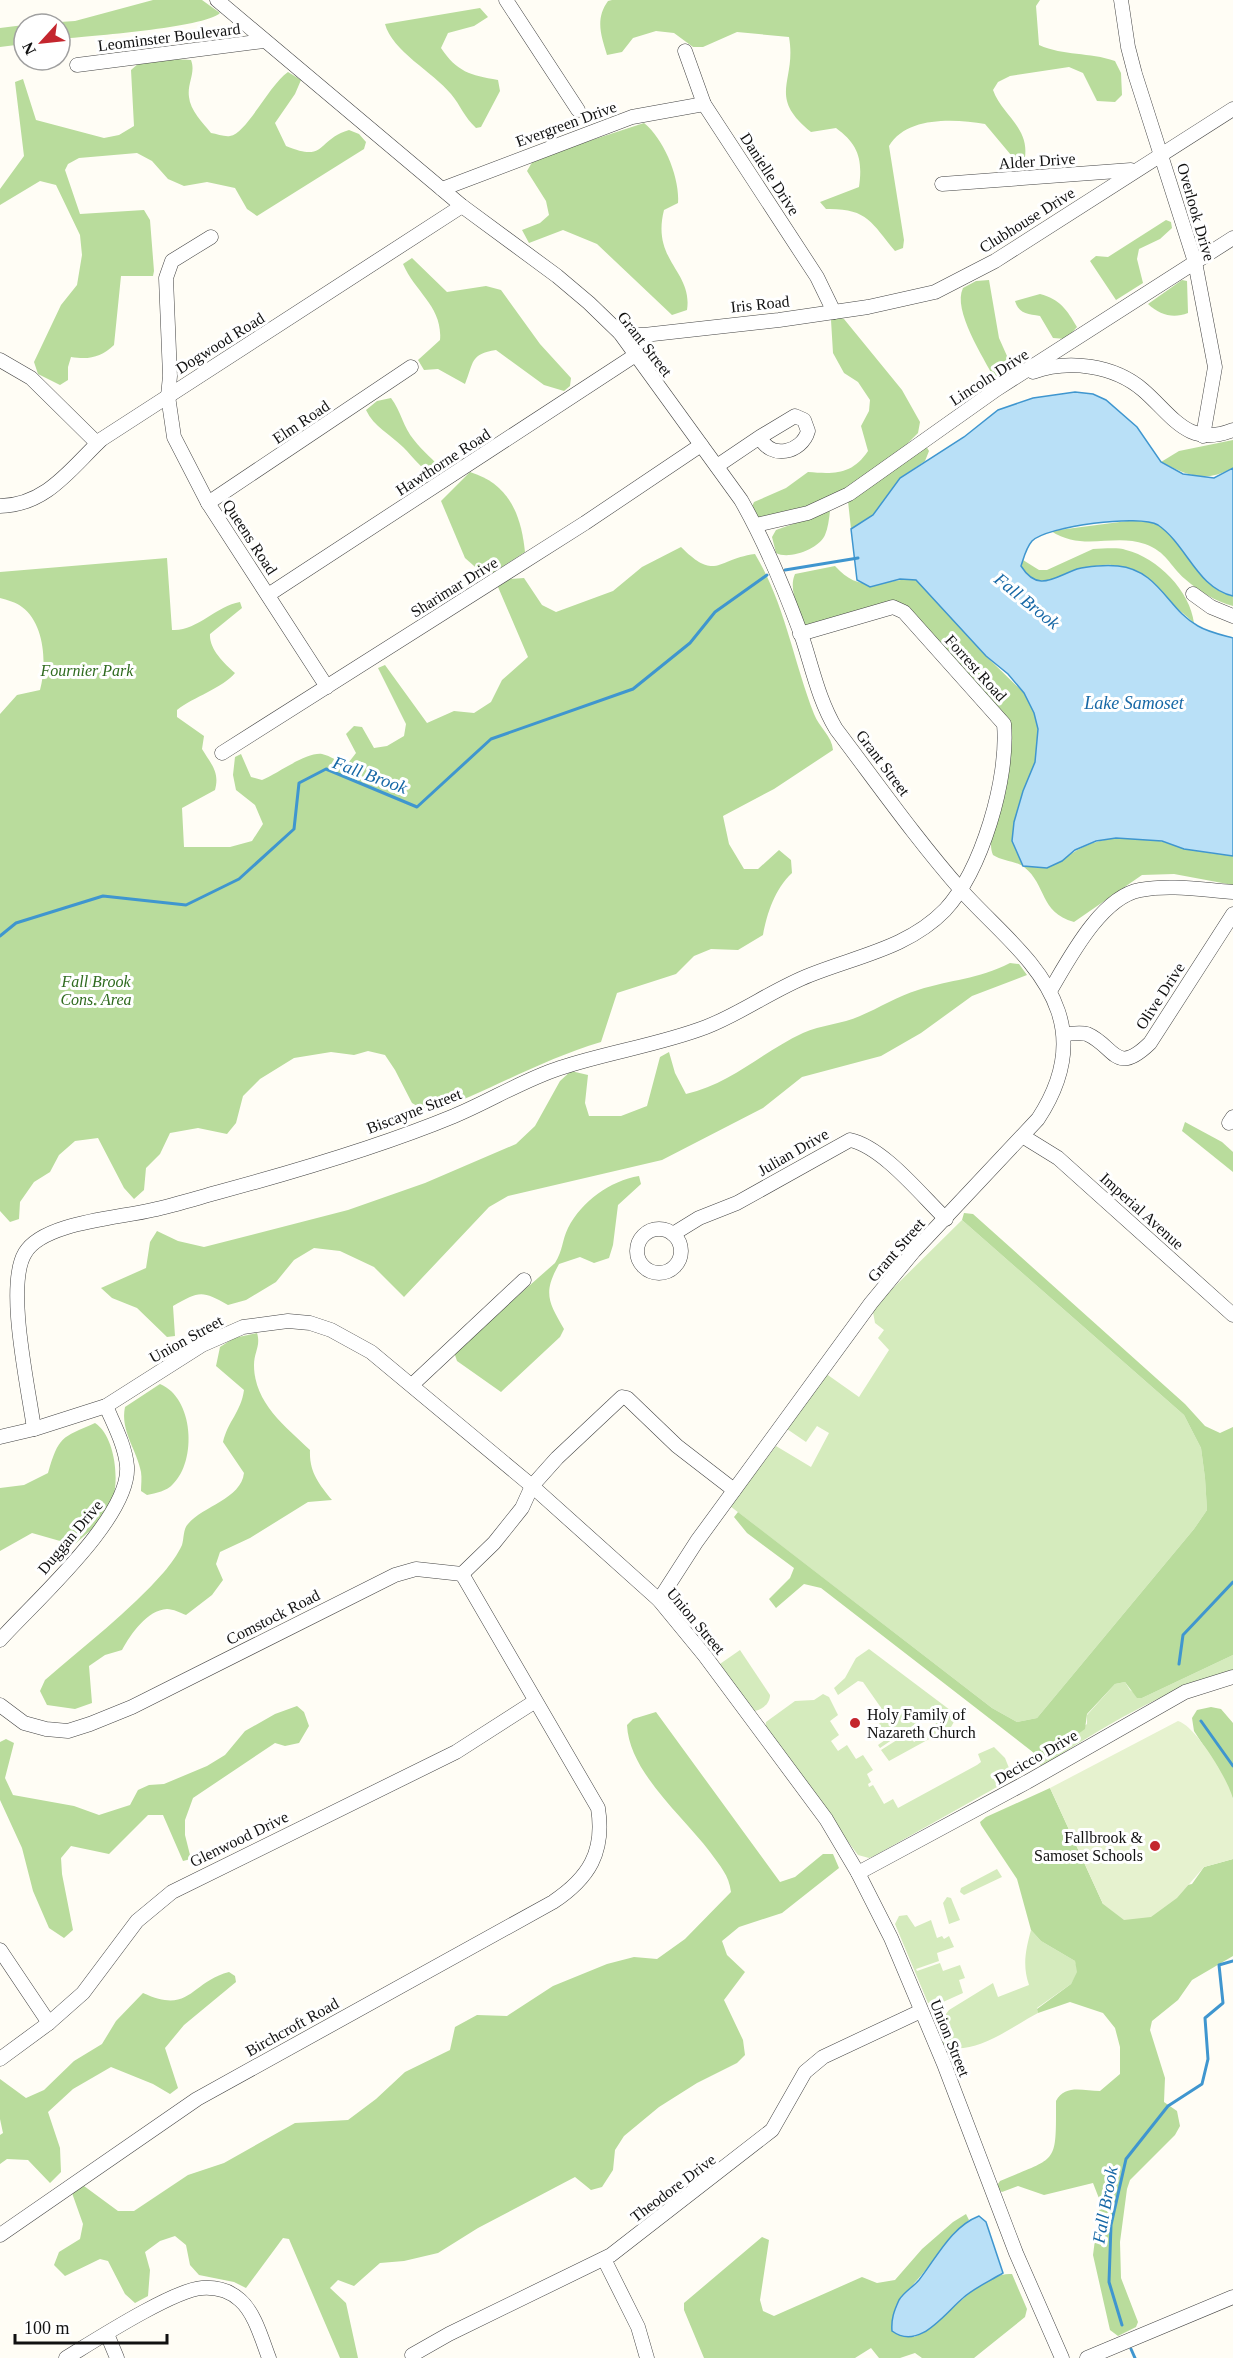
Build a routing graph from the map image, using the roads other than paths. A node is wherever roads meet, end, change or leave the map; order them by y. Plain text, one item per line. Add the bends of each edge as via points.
1 (217, 0) edge
2 (507, 0) edge
3 (1121, 0) edge
4 (264, 41) junction
5 (685, 51) dead end
6 (77, 65) dead end
7 (704, 104) junction
8 (1233, 109) edge
9 (578, 110) dead end
10 (1162, 154) junction
11 (1133, 170) junction
12 (942, 184) dead end
13 (442, 189) junction
14 (462, 206) junction
15 (211, 237) dead end
16 (1233, 237) edge
17 (1195, 262) junction
18 (902, 299) joint
19 (834, 312) junction
20 (620, 333) junction
21 (634, 356) junction
22 (0, 360) edge
23 (411, 367) dead end
24 (1017, 378) junction
25 (168, 396) junction
26 (1233, 430) edge
27 (1203, 436) junction
28 (760, 437) dead end
29 (97, 443) junction
30 (701, 445) junction
31 (717, 466) junction
32 (208, 503) junction
33 (0, 506) edge
34 (756, 525) junction
35 (1193, 594) dead end
36 (268, 595) junction
37 (1233, 616) edge
38 (800, 634) junction
39 (327, 687) junction
40 (222, 753) dead end
41 (961, 890) junction
42 (1233, 892) edge
43 (1233, 914) edge
44 (1050, 991) junction
45 (1064, 1034) junction
46 (1024, 1137) junction
47 (946, 1219) junction
48 (673, 1234) dead end
49 (524, 1280) dead end
50 (1233, 1315) edge
51 (413, 1384) junction
52 (106, 1406) junction
53 (34, 1430) junction
54 (0, 1437) edge
55 (532, 1486) junction
56 (734, 1491) junction
57 (462, 1574) junction
58 (659, 1600) junction
59 (0, 1640) edge
60 (1233, 1677) edge
61 (534, 1702) junction
62 (0, 1705) edge
63 (858, 1873) junction
64 (0, 1950) edge
65 (921, 2011) junction
66 (49, 2023) junction
67 (0, 2060) edge
68 (0, 2235) edge
69 (604, 2259) junction
70 (1233, 2297) edge
71 (107, 2334) junction
72 (412, 2355) dead end
73 (66, 2358) edge
74 (117, 2358) edge
75 (269, 2358) edge
76 (647, 2358) edge
77 (1062, 2358) edge
78 (1087, 2358) edge

1 - 4 street, Grant Street
2 - 9 street
3 - 10 street, Overlook Drive via 1135,74
4 - 6 street, Leominster Boulevard
4 - 13 street, Grant Street
5 - 7 street, Danielle Drive
7 - 13 street, Evergreen Drive via 632,117
7 - 19 street, Danielle Drive via 817,277
8 - 10 street, Clubhouse Drive
10 - 11 street, Clubhouse Drive
10 - 17 street, Overlook Drive
11 - 12 street, Alder Drive
11 - 18 street, Clubhouse Drive via 994,261 934,292
13 - 14 street, Grant Street
14 - 20 street, Grant Street via 557,276
14 - 25 street, Dogwood Road
15 - 25 street, Queens Road via 172,261 166,278
16 - 17 street, Lincoln Drive
17 - 24 street, Lincoln Drive
17 - 27 street, Overlook Drive via 1215,367
18 - 19 street, Iris Road
19 - 20 street, Iris Road via 644,335
20 - 21 street, Grant Street
21 - 30 street, Grant Street
21 - 36 street, Hawthorne Road
22 - 29 street via 31,378
23 - 32 street, Elm Road
24 - 27 street via 1060,367 1105,369 1126,377 1176,423
24 - 34 street, Lincoln Drive via 849,494 808,513
25 - 29 street, Dogwood Road
25 - 32 street, Queens Road via 174,437
26 - 27 street
28 - 31 street
29 - 33 street, Dogwood Road via 55,487 14,506
30 - 31 street, Grant Street
30 - 39 street, Sharimar Drive
31 - 34 street, Grant Street
32 - 36 street, Queens Road
34 - 38 street, Grant Street
35 - 37 street
36 - 39 street, Queens Road
38 - 41 street, Grant Street via 824,709 836,729
38 - 41 street, Forrest Road via 893,607 904,612 1004,724 1006,745 994,813
39 - 40 street, Sharimar Drive
41 - 44 street, Grant Street via 1038,972
41 - 53 street, Biscayne Street via 943,912 895,945 810,975 709,1026 557,1069 454,1116 380,1143 239,1187 63,1228 43,1237 25,1252 18,1273 17,1296
42 - 44 street via 1160,887 1138,890 1118,899 1088,933
43 - 45 street, Olive Drive via 1141,1052 1128,1058 1116,1057 1087,1034
44 - 45 street, Grant Street
45 - 46 street, Grant Street via 1058,1079 1050,1100
46 - 47 street, Grant Street
46 - 50 street, Imperial Avenue via 1058,1158
47 - 48 street, Julian Drive via 884,1159 863,1143 850,1140
47 - 56 street, Grant Street via 871,1303
49 - 51 street
51 - 52 street, Union Street via 371,1352 331,1330 310,1323 265,1322 202,1345
51 - 55 street, Union Street
52 - 53 street, Union Street
52 - 59 street, Duggan Drive via 123,1445 127,1467 125,1489 116,1510 88,1546
53 - 54 street, Union Street
55 - 56 street via 618,1399 625,1397 677,1446
55 - 57 street via 494,1543
55 - 58 street, Union Street
56 - 58 street, Grant Street
57 - 61 street
57 - 62 street, Comstock Road via 416,1569 395,1575 132,1707 68,1731 24,1723
58 - 63 street, Union Street via 826,1819
60 - 63 street, Decicco Drive via 1185,1692
61 - 66 street, Glenwood Drive via 456,1752 172,1892 137,1921 98,1976
61 - 68 street, Birchcroft Road via 598,1808 601,1830 597,1852 572,1890 197,2099
63 - 65 street, Union Street via 891,1938
64 - 66 street
65 - 69 street, Theodore Drive via 823,2057 805,2072 772,2130 755,2146
65 - 77 street, Union Street via 1016,2253
66 - 67 street, Glenwood Drive
69 - 72 street, Theodore Drive
69 - 76 street via 638,2327
70 - 78 street
71 - 73 street
71 - 74 street
71 - 75 street via 180,2295 201,2288 223,2289 242,2301

